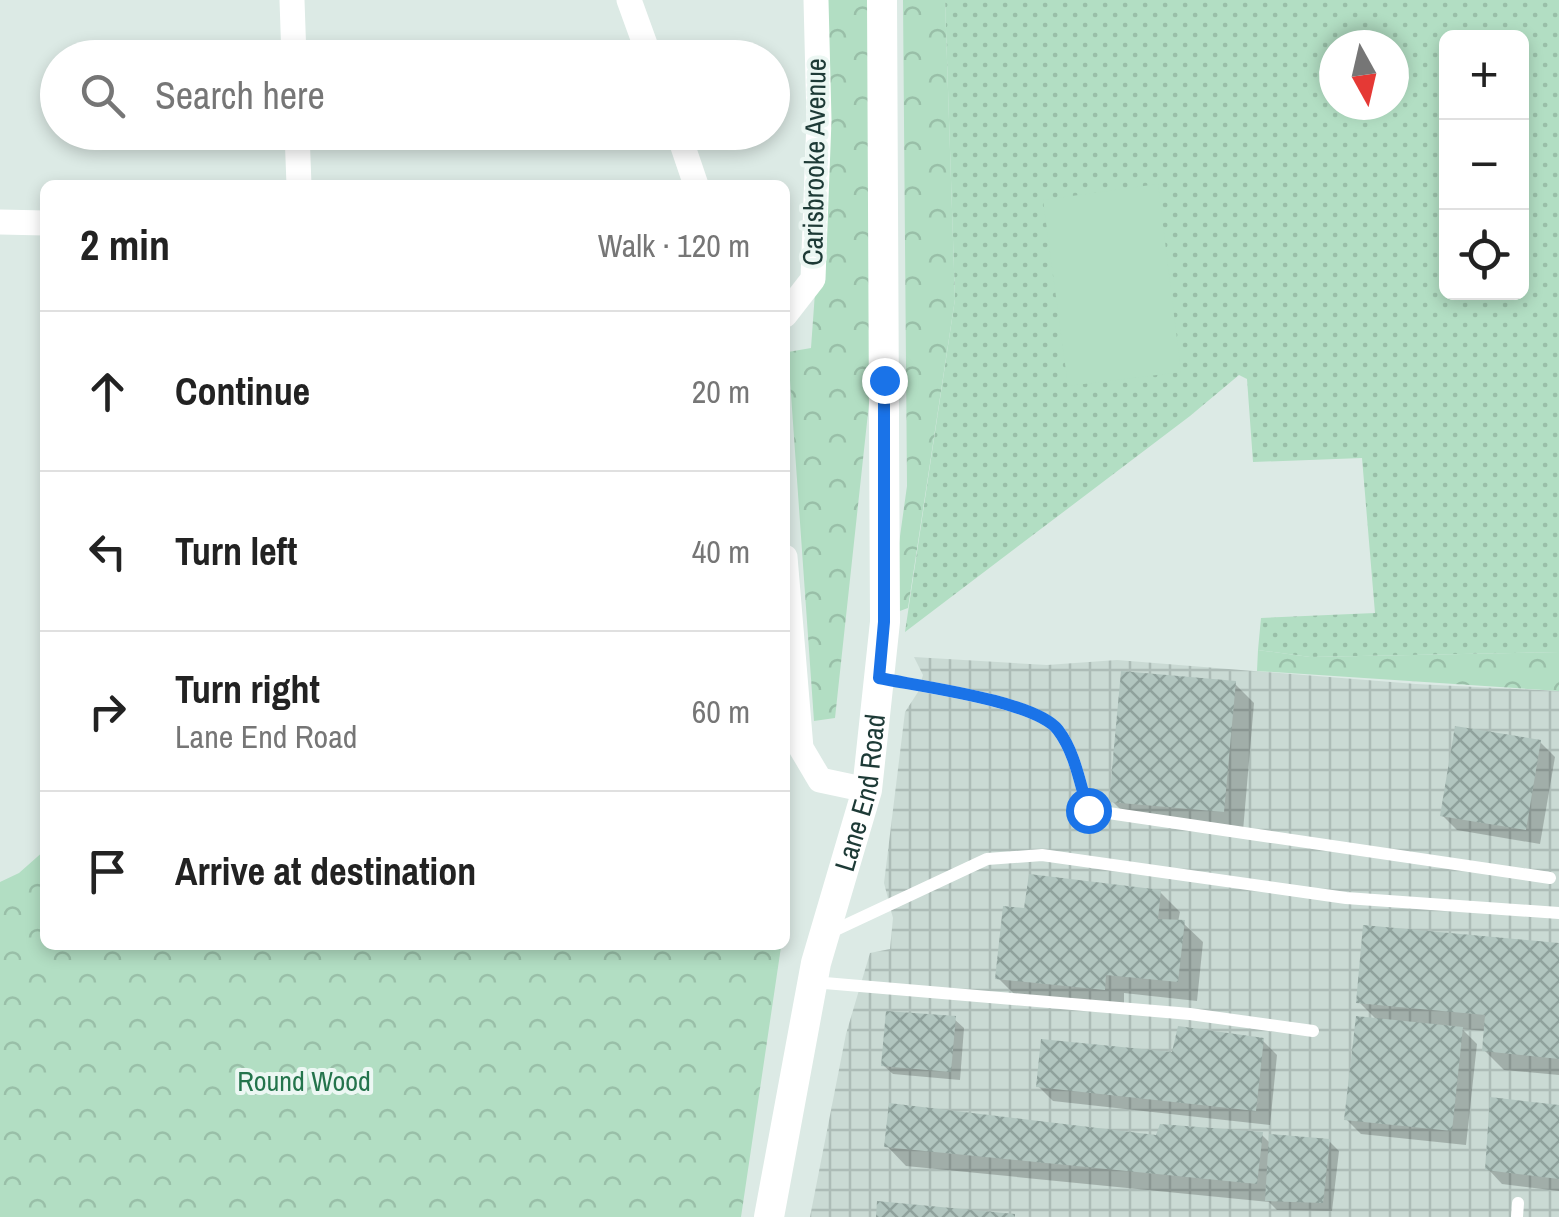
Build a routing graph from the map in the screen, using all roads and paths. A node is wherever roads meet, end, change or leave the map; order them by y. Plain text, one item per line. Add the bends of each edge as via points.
1 (292, 0) edge
2 (629, 0) edge
3 (816, 0) edge
4 (882, 0) edge
5 (293, 40) edge
6 (643, 40) edge
7 (298, 150) edge
8 (684, 150) edge
9 (299, 180) edge
10 (694, 180) edge
11 (0, 222) edge
12 (40, 223) edge
13 (790, 309) edge
14 (790, 617) edge
15 (879, 678) junction
16 (866, 790) junction
17 (1550, 878) dead end
18 (1559, 913) edge
19 (824, 935) junction
20 (812, 982) junction
21 (1313, 1031) dead end
22 (770, 1217) edge

1 - 5 street
2 - 6 street
3 - 13 street, Carisbrooke Avenue via 813,279
4 - 15 street, Lane End Road
7 - 9 street
8 - 10 street
11 - 12 street
14 - 16 street via 801,748 820,780
15 - 16 street, Lane End Road
15 - 17 lane via 1027,709 1056,727 1088,810
16 - 19 street, Lane End Road
18 - 19 lane via 1346,898 1042,855 988,859
19 - 20 street, Lane End Road
20 - 21 lane
20 - 22 street, Lane End Road

